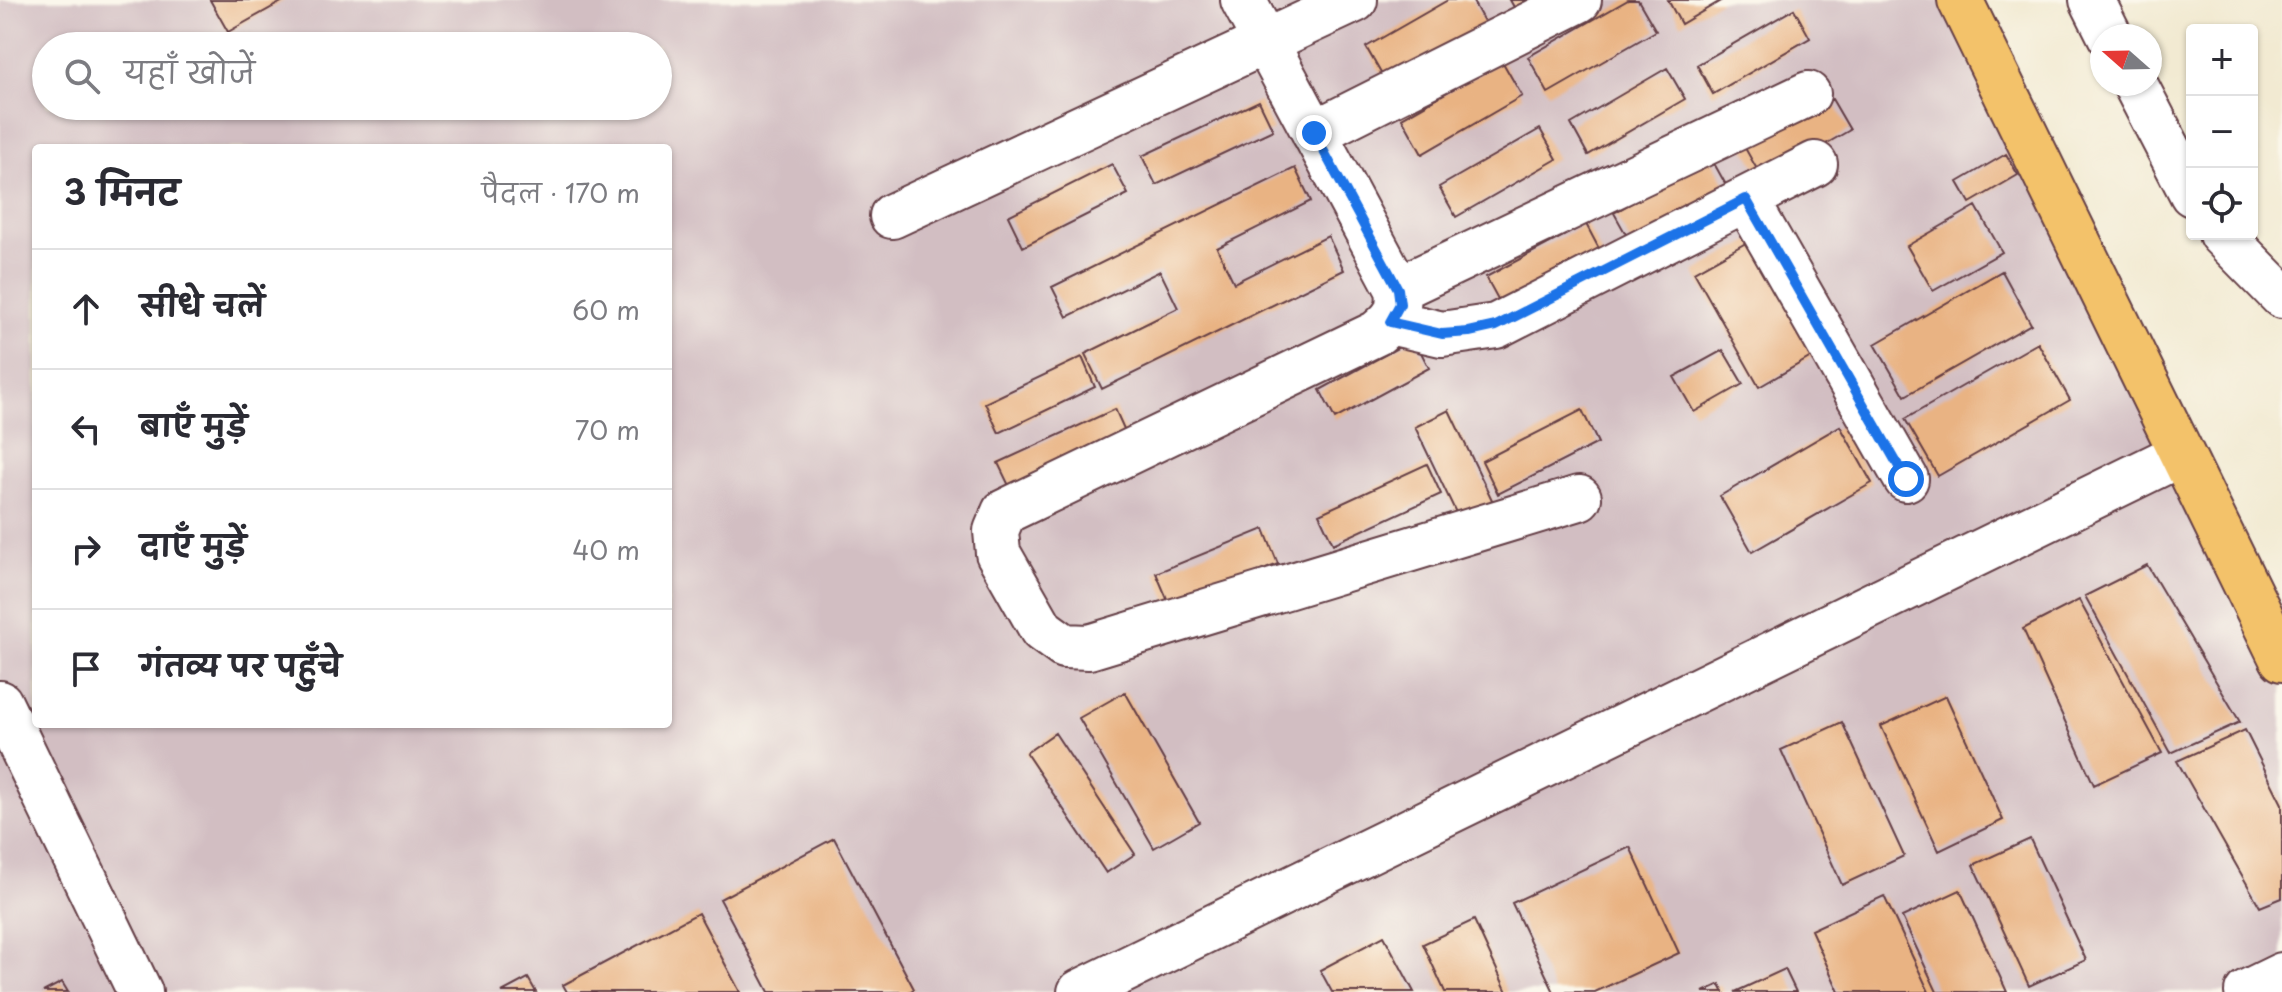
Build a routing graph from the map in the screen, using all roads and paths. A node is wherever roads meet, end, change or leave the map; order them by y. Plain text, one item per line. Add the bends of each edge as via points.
1 (1243, 0) edge
2 (1355, 0) edge
3 (1579, 0) edge
4 (1960, 0) edge
5 (2092, 0) edge
6 (2104, 24) edge
7 (1266, 43) junction
8 (1808, 94) dead end
9 (2141, 96) edge
10 (1314, 133) junction
11 (1815, 164) dead end
12 (2186, 182) edge
13 (1746, 199) junction
14 (892, 216) dead end
15 (2227, 240) edge
16 (2282, 296) edge
17 (1394, 306) junction
18 (2181, 454) junction
19 (1906, 479) dead end
20 (1579, 498) dead end
21 (2282, 659) edge
22 (0, 703) edge
23 (2282, 975) edge
24 (140, 992) edge
25 (1080, 992) edge
26 (2247, 992) edge

1 - 7 lane
2 - 7 lane
3 - 10 lane
4 - 18 main road
5 - 6 lane
7 - 10 lane
7 - 14 lane
8 - 17 lane
9 - 12 lane
10 - 17 lane
11 - 13 lane
13 - 17 lane via 1496,326 1442,334
13 - 19 lane
15 - 16 lane
17 - 20 lane via 1377,333 1004,512 996,531 998,553 1042,630 1064,646 1089,647
18 - 21 main road
18 - 25 lane
22 - 24 lane
23 - 26 lane

